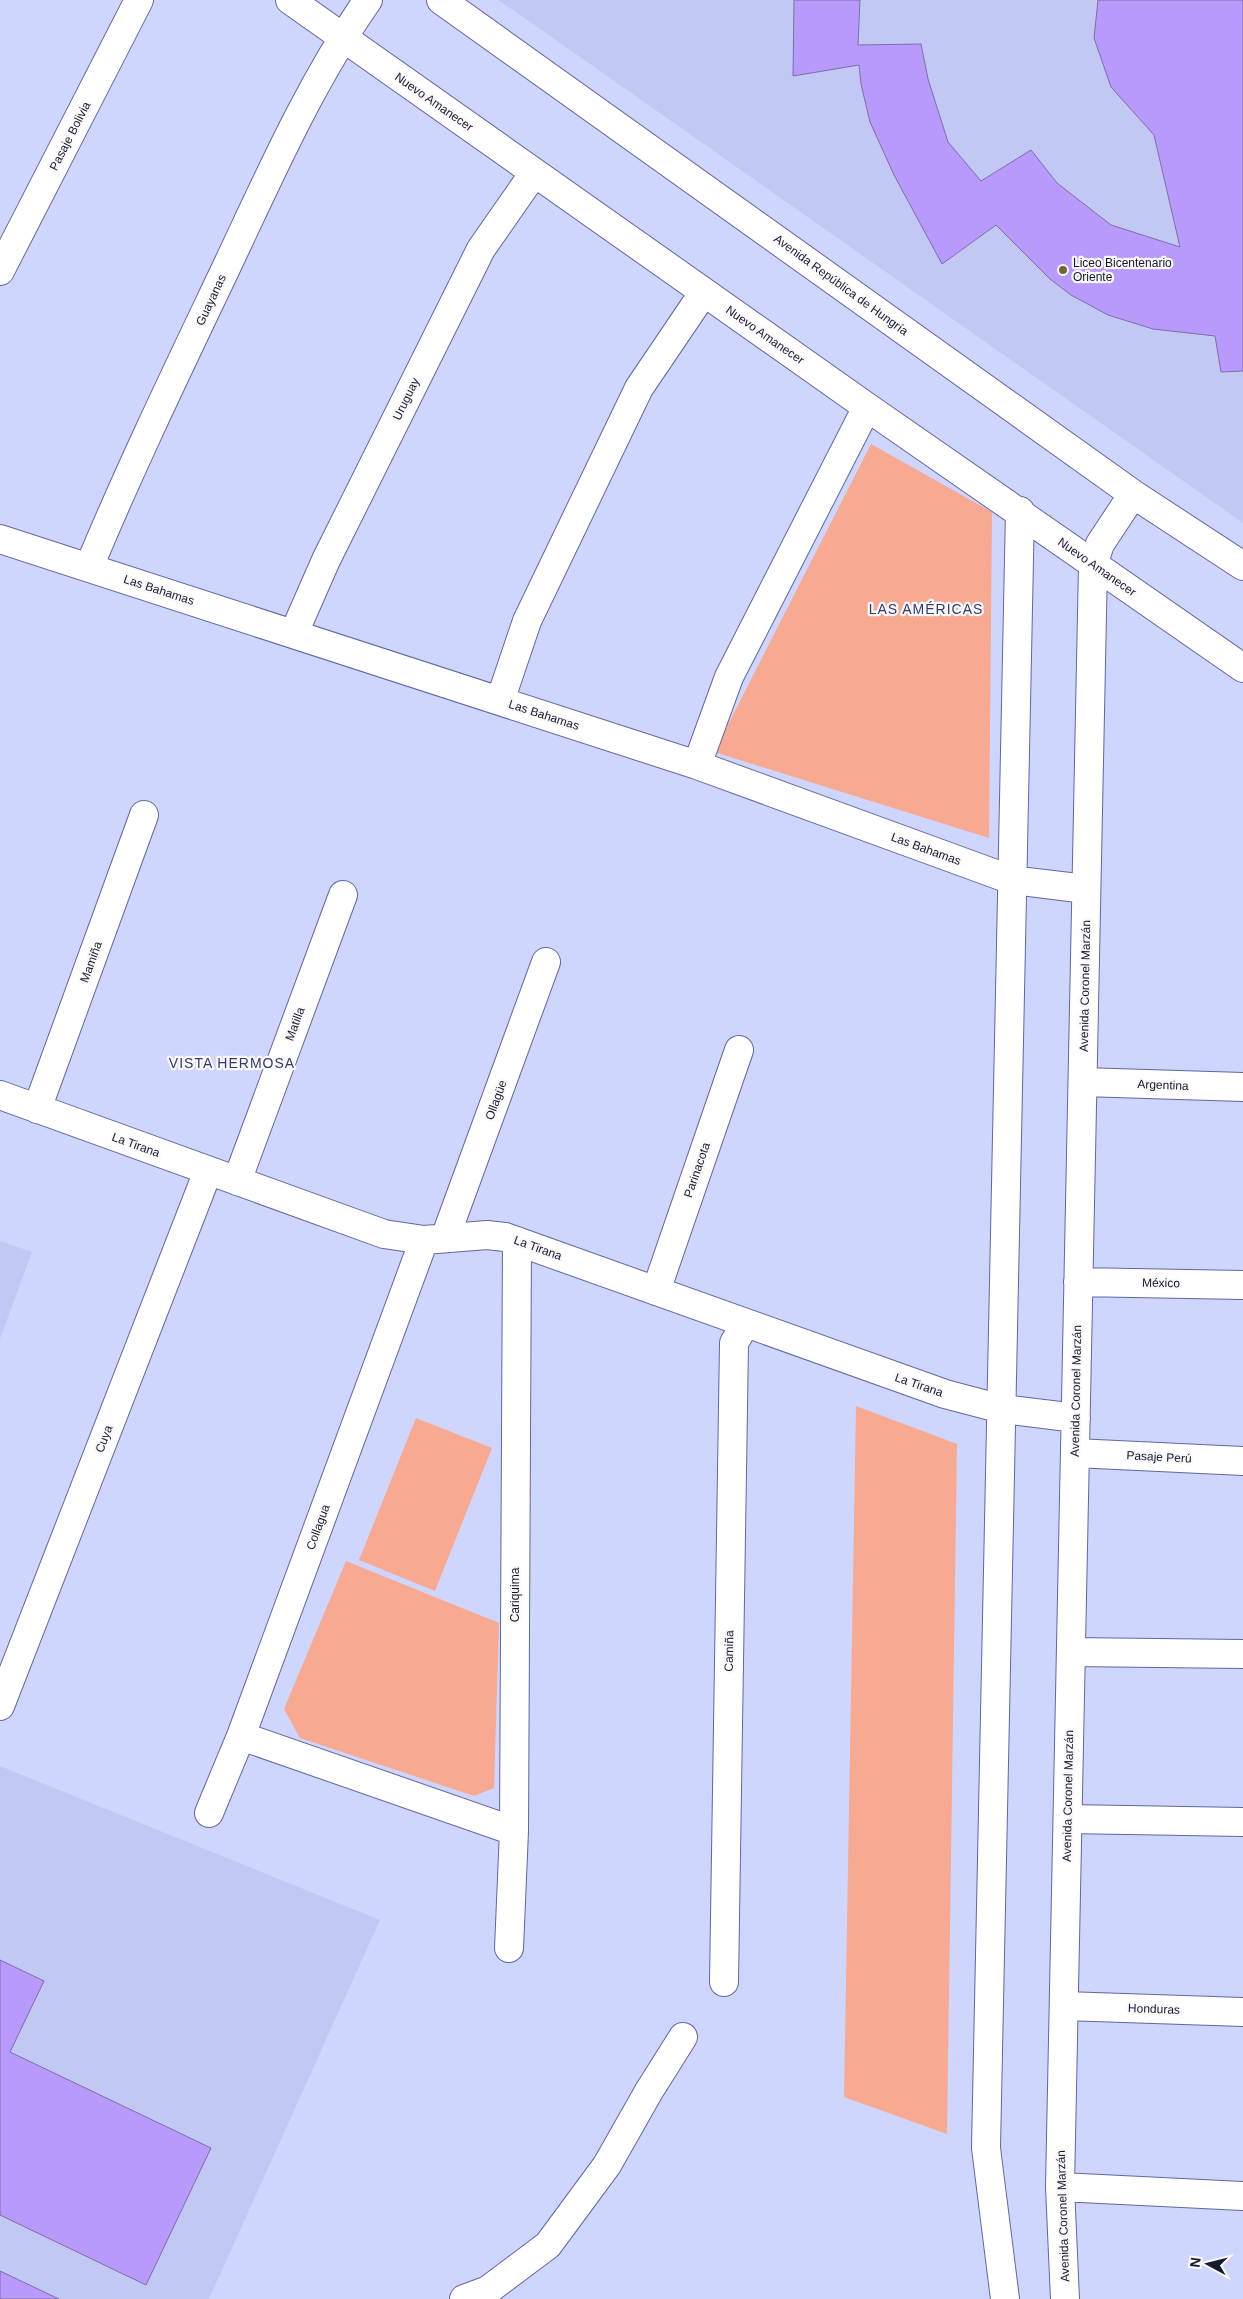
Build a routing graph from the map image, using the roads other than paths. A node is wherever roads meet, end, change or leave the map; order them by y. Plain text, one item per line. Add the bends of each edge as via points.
1 (140, 0) edge
2 (290, 0) edge
3 (368, 0) edge
4 (441, 0) edge
5 (342, 37) junction
6 (534, 173) junction
7 (0, 272) edge
8 (704, 292) junction
9 (867, 407) junction
10 (1133, 494) junction
11 (1020, 512) junction
12 (0, 538) edge
13 (1093, 565) junction
14 (1243, 566) edge
15 (89, 567) junction
16 (294, 633) junction
17 (1243, 668) edge
18 (500, 701) junction
19 (697, 764) junction
20 (144, 815) dead end
21 (1012, 880) junction
22 (1086, 889) junction
23 (343, 895) dead end
24 (546, 962) dead end
25 (738, 1050) dead end
26 (1083, 1082) junction
27 (1243, 1087) edge
28 (0, 1096) edge
29 (37, 1109) junction
30 (208, 1171) junction
31 (237, 1181) junction
32 (435, 1239) junction
33 (517, 1241) junction
34 (1078, 1282) junction
35 (1243, 1285) edge
36 (656, 1291) junction
37 (745, 1324) junction
38 (1002, 1409) junction
39 (1076, 1418) junction
40 (1075, 1453) junction
41 (1243, 1461) edge
42 (1071, 1652) junction
43 (1243, 1654) edge
44 (0, 1706) edge
45 (241, 1736) junction
46 (209, 1813) dead end
47 (1068, 1819) junction
48 (1243, 1822) edge
49 (514, 1831) junction
50 (509, 1948) dead end
51 (724, 1982) dead end
52 (1064, 2006) junction
53 (1243, 2012) edge
54 (683, 2037) dead end
55 (1060, 2187) junction
56 (1243, 2196) edge
57 (464, 2299) edge
58 (1005, 2299) edge
59 (1066, 2299) edge

1 - 7 street, Pasaje Bolivia
2 - 5 street, Nuevo Amanecer
3 - 5 street, Guayanas
4 - 10 street, Avenida República de Hungría
5 - 6 street, Nuevo Amanecer
5 - 15 street, Guayanas via 280,153 119,494
6 - 8 street, Nuevo Amanecer
6 - 16 street, Uruguay via 481,249 326,560
8 - 9 street, Nuevo Amanecer
8 - 18 street via 639,388 528,621
9 - 11 street, Nuevo Amanecer
9 - 19 street via 733,670
10 - 13 street, Avenida Coronel Marzán via 1100,544
10 - 14 street, Avenida República de Hungría
11 - 13 street, Nuevo Amanecer
11 - 21 street
12 - 15 street, Las Bahamas
13 - 17 street, Nuevo Amanecer
13 - 22 street, Avenida Coronel Marzán
15 - 16 street, Las Bahamas
16 - 18 street, Las Bahamas
18 - 19 street, Las Bahamas
19 - 21 street, Las Bahamas
20 - 29 street, Mamiña
21 - 22 street, Las Bahamas
21 - 38 street
22 - 26 street, Avenida Coronel Marzán
23 - 31 street, Matilla
24 - 32 street, Ollagüe
25 - 36 street, Parinacota
26 - 27 street, Argentina
26 - 34 street, Avenida Coronel Marzán
28 - 29 street, La Tirana
29 - 30 street, La Tirana
30 - 31 street, La Tirana
30 - 44 street, Cuya
31 - 32 street, La Tirana via 384,1234
32 - 33 street, La Tirana via 488,1235
32 - 45 street, Collagua
33 - 36 street, La Tirana
33 - 49 street, Cariquima
34 - 35 street, México
34 - 39 street, Avenida Coronel Marzán
36 - 37 street, La Tirana
37 - 38 street, La Tirana via 945,1394
37 - 51 street, Camiña via 734,1343
38 - 39 street, La Tirana
38 - 58 street via 986,2148
39 - 40 street, Avenida Coronel Marzán
40 - 41 street, Pasaje Perú
40 - 42 street, Avenida Coronel Marzán
42 - 43 street
42 - 47 street, Avenida Coronel Marzán
45 - 46 street, Collagua
45 - 49 street
47 - 48 street
47 - 52 street, Avenida Coronel Marzán
49 - 50 street, Cariquima
52 - 53 street, Honduras
52 - 55 street, Avenida Coronel Marzán
54 - 57 street via 607,2165 548,2245 488,2290
55 - 56 street
55 - 59 street, Avenida Coronel Marzán

